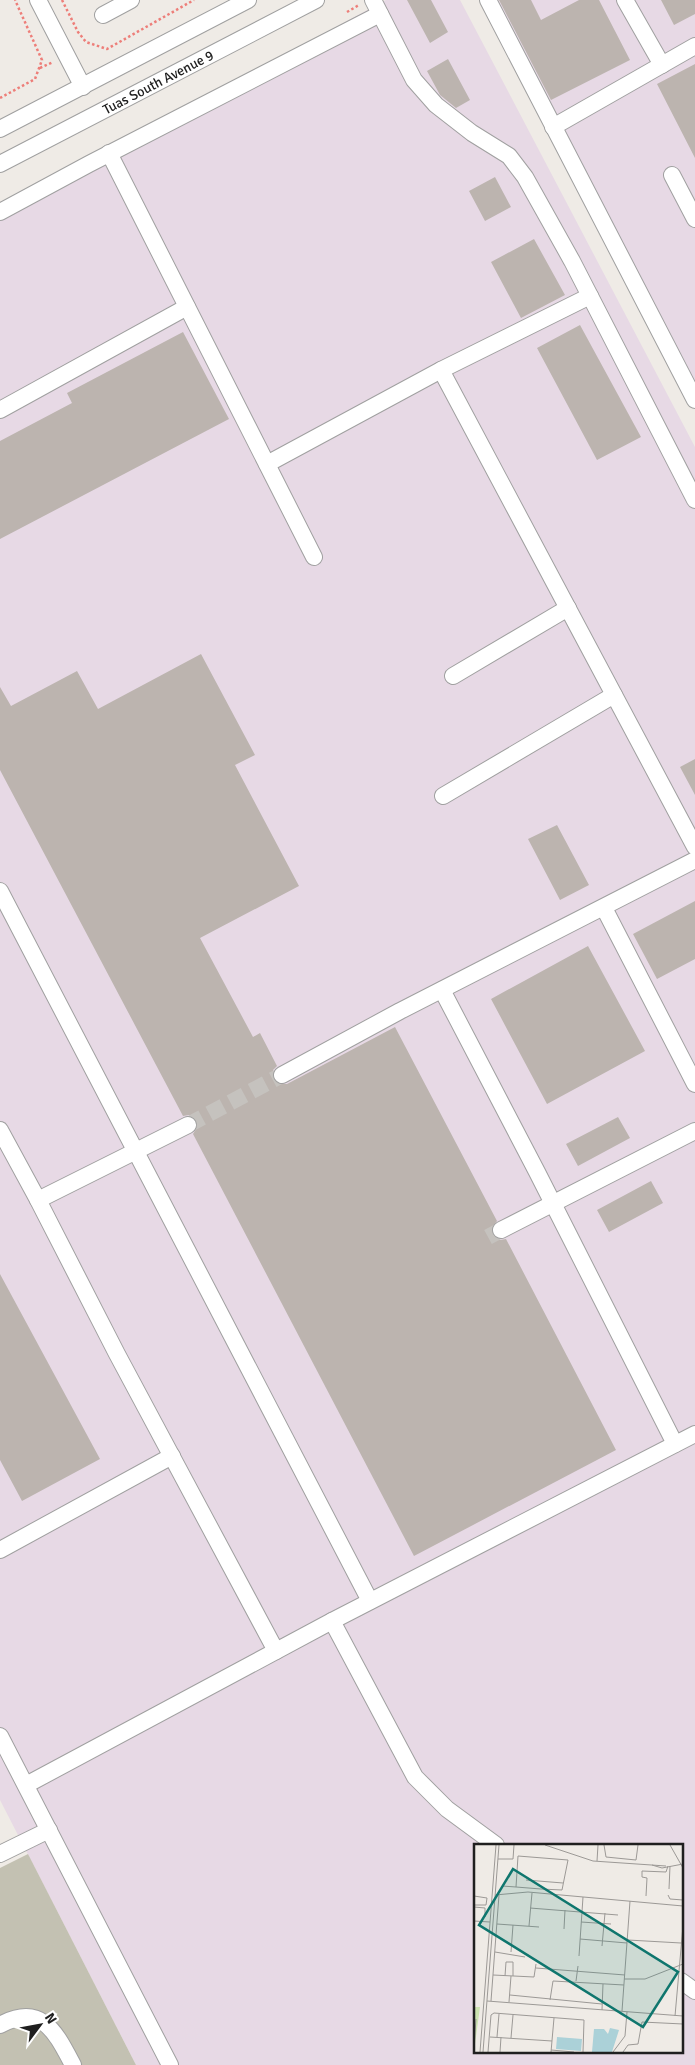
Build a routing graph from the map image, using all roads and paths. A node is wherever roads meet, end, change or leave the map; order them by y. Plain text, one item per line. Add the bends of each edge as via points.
1 (15, 0) edge
2 (38, 0) edge
3 (62, 0) edge
4 (131, 0) edge
5 (194, 0) edge
6 (248, 0) edge
7 (316, 0) edge
8 (488, 0) edge
9 (625, 0) edge
10 (377, 7) edge
11 (103, 15) dead end
12 (695, 46) edge
13 (662, 65) junction
14 (83, 87) junction
15 (0, 98) edge
16 (553, 127) junction
17 (0, 129) edge
18 (109, 154) junction
19 (0, 164) edge
20 (672, 175) dead end
21 (0, 212) edge
22 (695, 219) edge
23 (590, 296) junction
24 (187, 307) junction
25 (441, 370) junction
26 (695, 400) edge
27 (0, 410) edge
28 (267, 464) junction
29 (695, 500) edge
30 (314, 557) dead end
31 (568, 608) junction
32 (453, 676) dead end
33 (614, 694) junction
34 (443, 796) dead end
35 (695, 847) edge
36 (695, 860) edge
37 (0, 891) edge
38 (604, 908) junction
39 (442, 990) junction
40 (282, 1076) tunnel mouth
41 (695, 1084) edge
42 (188, 1125) tunnel mouth
43 (0, 1130) edge
44 (695, 1131) edge
45 (138, 1152) junction
46 (38, 1200) junction
47 (553, 1204) junction
48 (501, 1230) tunnel mouth
49 (695, 1434) edge
50 (675, 1444) junction
51 (172, 1456) junction
52 (0, 1550) edge
53 (370, 1601) junction
54 (332, 1621) junction
55 (276, 1651) junction
56 (0, 1736) edge
57 (26, 1785) junction
58 (49, 1830) junction
59 (495, 1844) edge
60 (0, 1854) edge
61 (682, 1982) edge
62 (695, 1991) edge
63 (0, 2024) edge
64 (73, 2065) edge
65 (170, 2065) edge

1 - 15 path via 42,60 35,79
2 - 14 street
3 - 5 path via 86,42 107,49
4 - 11 street
6 - 14 street
7 - 19 street, Tuas South Avenue 9
8 - 16 street
9 - 13 street
10 - 18 street
10 - 23 street via 414,80 436,105 509,156 525,177
12 - 13 street
13 - 16 street
14 - 17 street
16 - 26 street
18 - 21 street
18 - 24 street
20 - 22 street
23 - 25 street
23 - 29 street
24 - 27 street
24 - 28 street
25 - 28 street
25 - 31 street
28 - 30 street
31 - 32 street
31 - 33 street
33 - 34 street
33 - 35 street
36 - 38 street
37 - 45 street
38 - 39 street
38 - 41 street
39 - 40 street
39 - 47 street
42 - 45 street
43 - 46 street
44 - 47 street
45 - 46 street
45 - 53 street
46 - 51 street
47 - 48 street
47 - 50 street
49 - 50 street
50 - 53 street
51 - 52 street
51 - 55 street
53 - 54 street
54 - 55 street
54 - 59 street via 415,1777 447,1809
55 - 57 street
56 - 57 street
57 - 58 street
58 - 60 street
58 - 65 street
61 - 62 street
63 - 64 street via 26,2017 42,2021 55,2031

